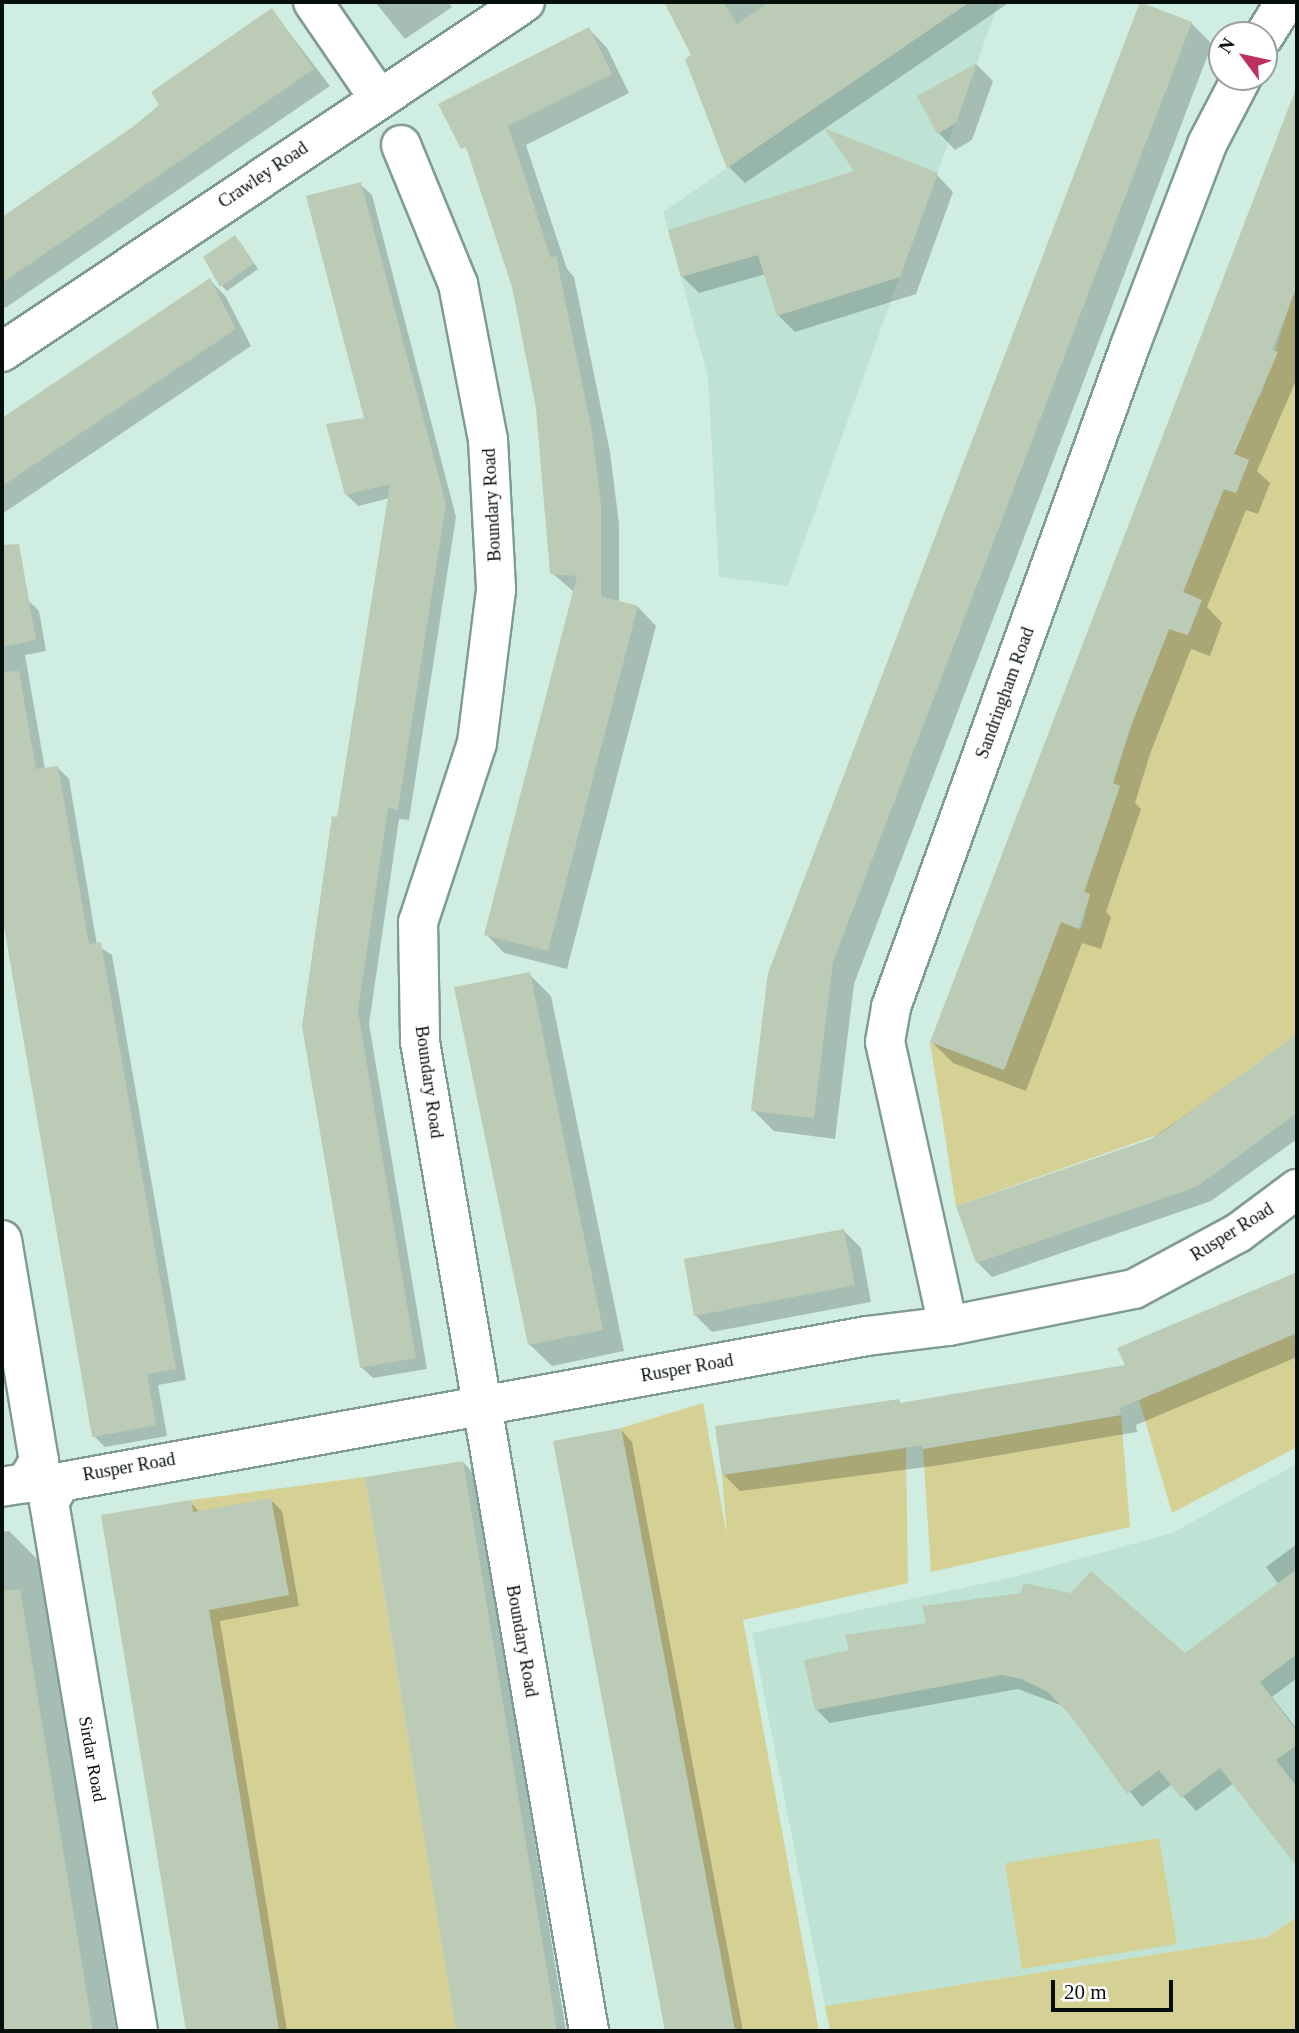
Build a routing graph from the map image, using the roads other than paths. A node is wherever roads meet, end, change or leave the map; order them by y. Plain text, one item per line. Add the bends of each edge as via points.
1 (313, 2) edge
2 (526, 2) edge
3 (1285, 2) edge
4 (1273, 21) edge
5 (1235, 91) edge
6 (378, 97) junction
7 (401, 145) dead end
8 (2, 352) edge
9 (1297, 1189) edge
10 (2, 1240) edge
11 (948, 1326) junction
12 (482, 1405) junction
13 (30, 1483) edge
14 (138, 2031) edge
15 (589, 2031) edge

1 - 6 street
2 - 6 street, Crawley Road
3 - 4 street
5 - 11 street, Sandringham Road via 1207,144 1140,321 891,1007 886,1042
6 - 8 street, Crawley Road
7 - 12 street, Boundary Road via 458,284 489,454 496,590 477,743 418,922 420,1042
9 - 11 street, Rusper Road via 1238,1233 1134,1289
10 - 13 street, Sirdar Road via 39,1461
11 - 12 street, Rusper Road via 867,1336
12 - 13 street, Rusper Road
12 - 15 street, Boundary Road
13 - 14 street, Sirdar Road via 49,1502

